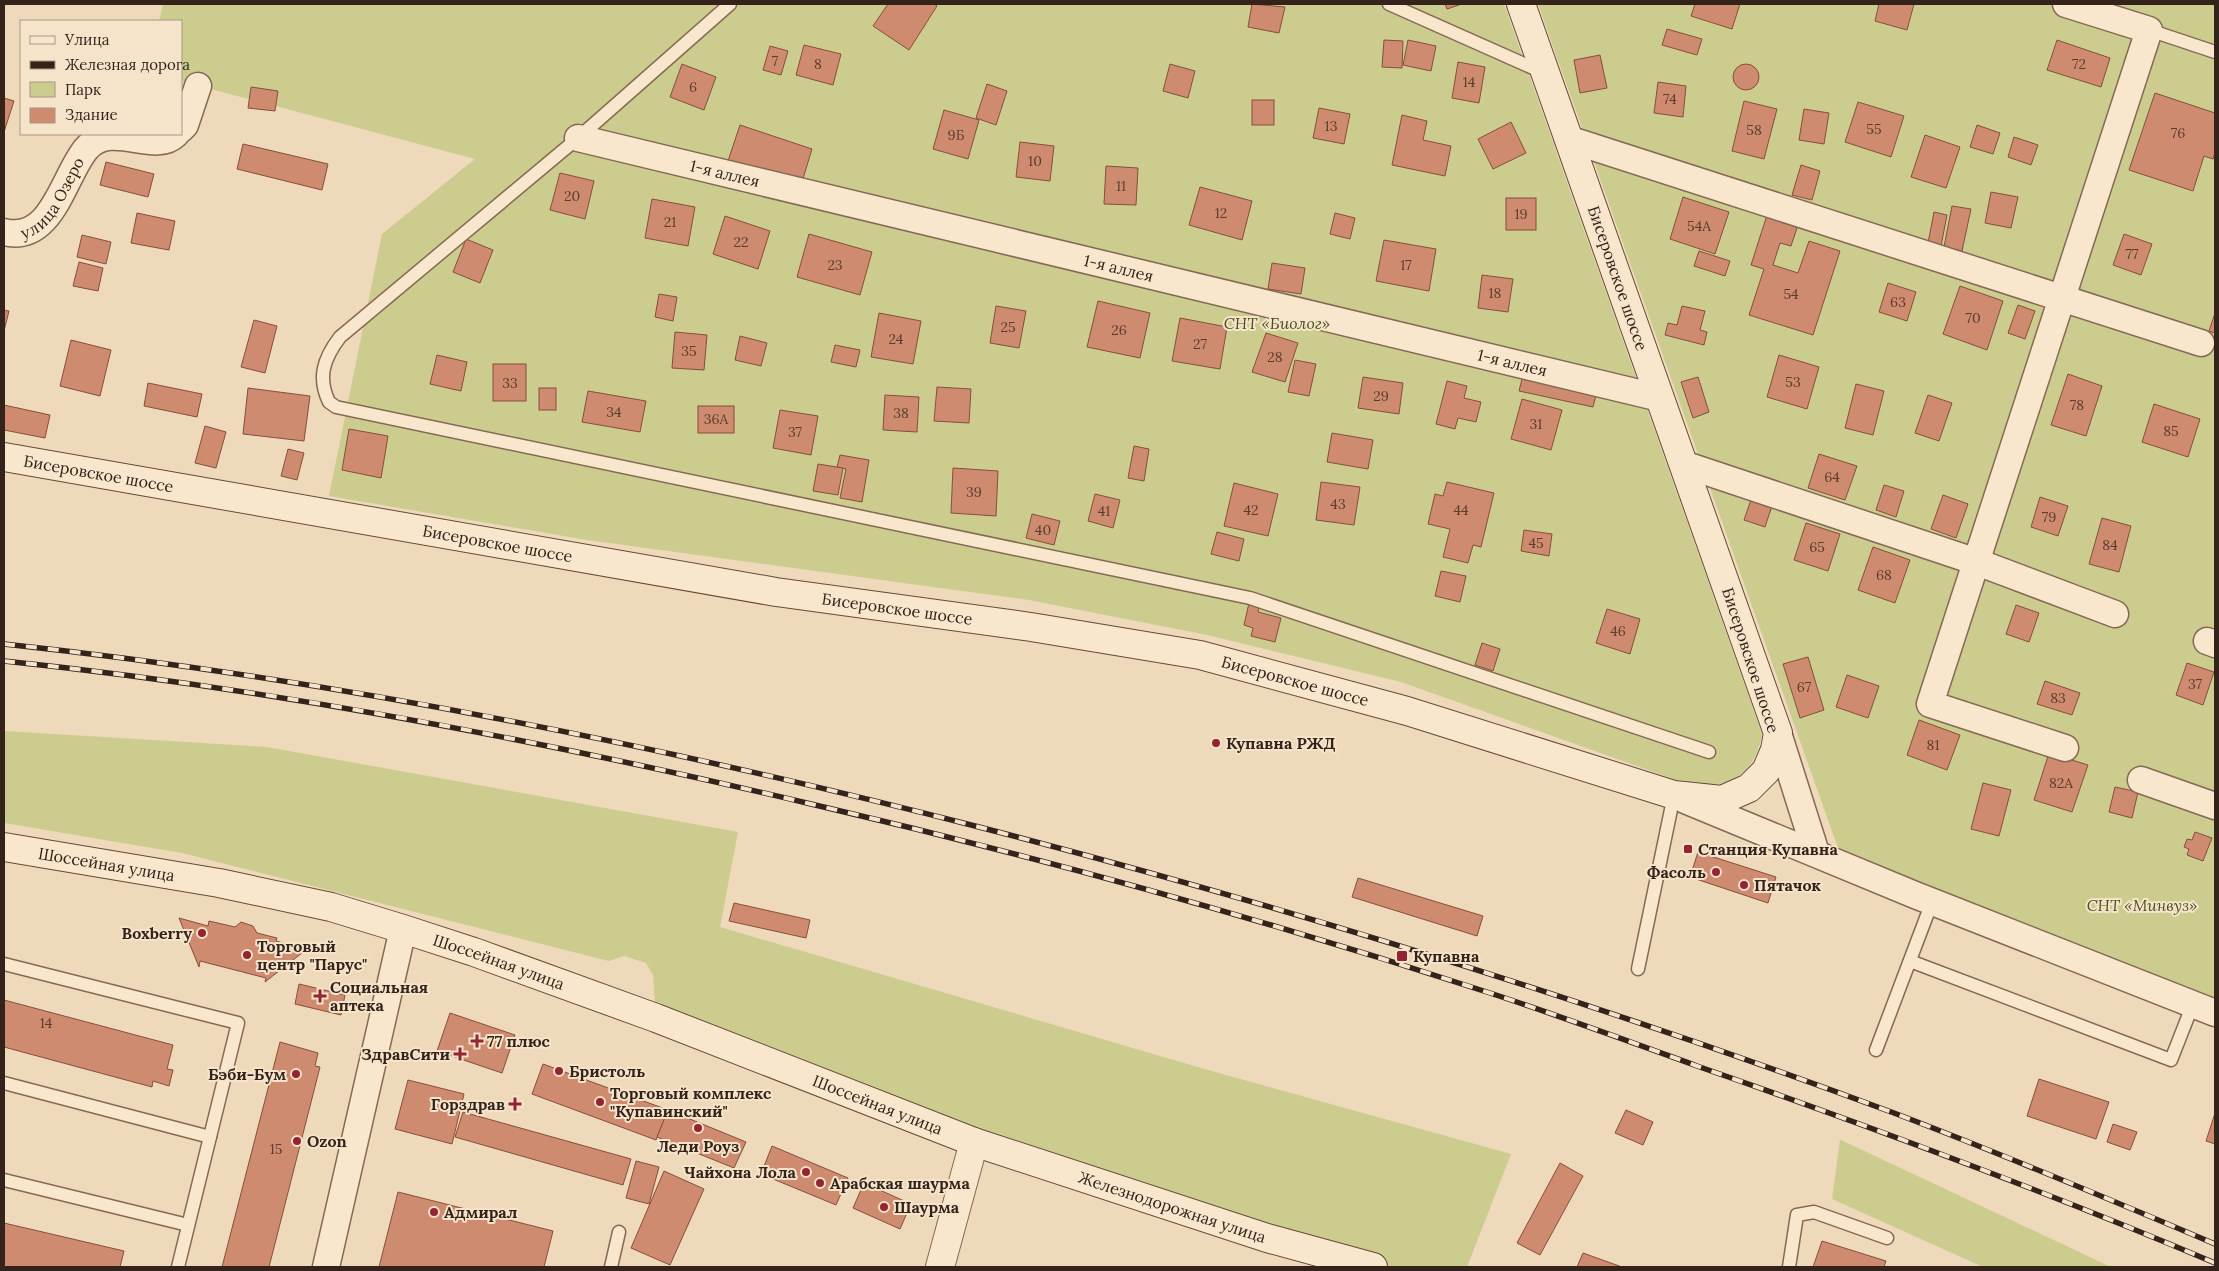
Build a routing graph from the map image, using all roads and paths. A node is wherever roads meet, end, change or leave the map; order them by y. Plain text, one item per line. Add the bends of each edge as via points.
1 (730, 4) edge
2 (1389, 4) edge
3 (1521, 4) edge
4 (2066, 4) edge
5 (2149, 30) junction
6 (2215, 52) edge
7 (1545, 74) junction
8 (198, 86) dead end
9 (182, 128) edge
10 (175, 135) edge
11 (578, 138) junction
12 (1568, 139) junction
13 (4, 232) edge
14 (2064, 298) junction
15 (2201, 343) dead end
16 (1660, 398) junction
17 (4, 458) edge
18 (1684, 464) junction
19 (1976, 562) junction
20 (2115, 614) dead end
21 (1778, 733) junction
22 (2065, 748) dead end
23 (1709, 752) dead end
24 (2141, 780) dead end
25 (1674, 795) junction
26 (2215, 806) edge
27 (4, 847) edge
28 (1816, 853) junction
29 (1932, 902) junction
30 (403, 929) junction
31 (1910, 961) junction
32 (4, 964) edge
33 (1638, 969) dead end
34 (2204, 1009) edge
35 (1876, 1050) dead end
36 (4, 1083) edge
37 (210, 1137) junction
38 (974, 1142) junction
39 (4, 1180) edge
40 (188, 1225) junction
41 (619, 1232) dead end
42 (1887, 1238) dead end
43 (178, 1267) edge
44 (326, 1267) edge
45 (611, 1267) edge
46 (940, 1267) edge
47 (1373, 1267) edge
48 (1790, 1267) edge

1 - 11 lane
2 - 7 lane
3 - 7 main road, Бисеровское шоссе
4 - 5 street
5 - 6 lane
5 - 14 street
7 - 12 main road, Бисеровское шоссе
8 - 9 street
10 - 13 street, улица Озеро via 171,140 156,142 114,136 99,140 87,148 44,220 30,232
11 - 16 street, 1-я аллея
11 - 23 lane via 340,337 325,360 322,372 329,402 336,407 1250,598
12 - 14 street
12 - 16 main road, Бисеровское шоссе
14 - 15 street
14 - 19 street
16 - 18 main road, Бисеровское шоссе
17 - 25 main road, Бисеровское шоссе via 776,592 1031,627 1200,655 1408,711
18 - 19 street
18 - 21 main road, Бисеровское шоссе
19 - 20 street
19 - 22 street via 1930,704
21 - 25 main road, Бисеровское шоссе via 1766,771 1749,788 1722,800
21 - 28 street
24 - 26 street
25 - 28 street
25 - 33 lane
27 - 30 main road, Шоссейная улица via 228,885 331,907
28 - 29 street
29 - 31 lane
29 - 34 street
30 - 38 main road, Шоссейная улица via 656,1018
30 - 44 street
31 - 34 lane via 2171,1060
31 - 35 lane
32 - 37 lane via 238,1023
36 - 37 lane
37 - 40 lane
38 - 46 main road
38 - 47 main road, Железнодорожная улица via 1268,1238
39 - 40 lane
40 - 43 lane
41 - 45 lane
42 - 48 lane via 1814,1212 1797,1215

